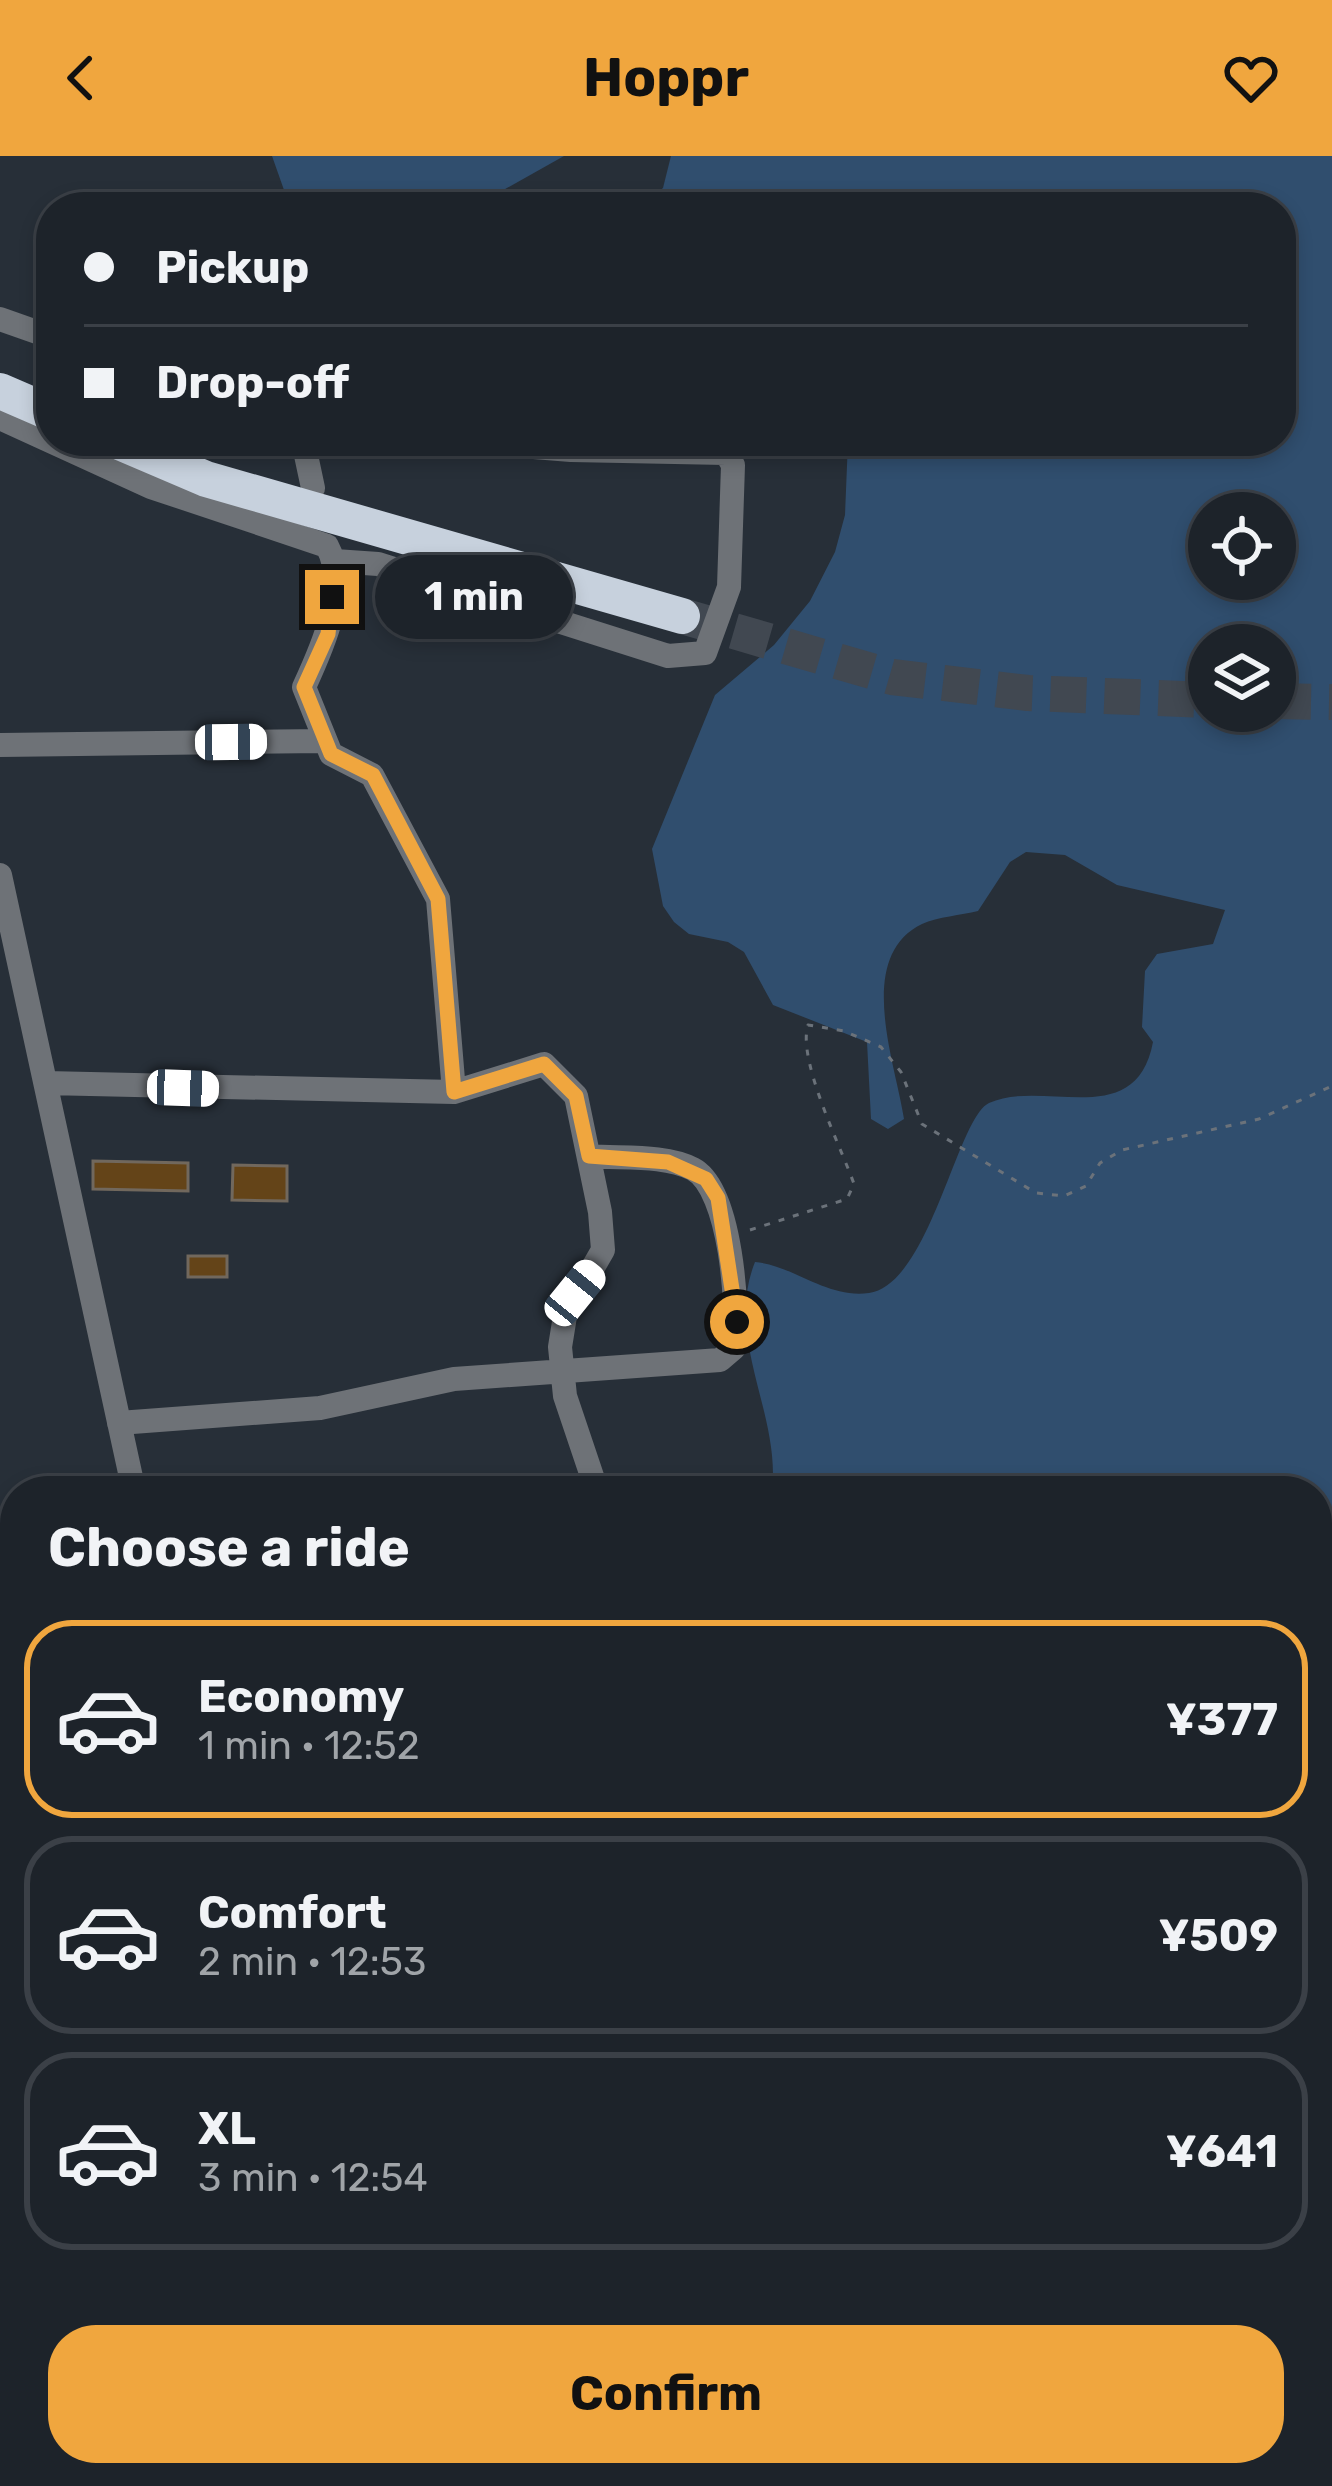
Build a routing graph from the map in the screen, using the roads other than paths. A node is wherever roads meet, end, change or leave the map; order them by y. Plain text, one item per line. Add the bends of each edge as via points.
1 (0, 319) edge
2 (36, 332) edge
3 (0, 391) edge
4 (36, 407) edge
5 (0, 418) edge
6 (36, 434) edge
7 (83, 456) edge
8 (153, 456) edge
9 (306, 456) edge
10 (728, 456) edge
11 (313, 488) dead end
12 (335, 561) junction
13 (682, 616) tunnel mouth
14 (323, 741) junction
15 (0, 746) edge
16 (0, 875) edge
17 (46, 1083) junction
18 (454, 1092) junction
19 (589, 1156) junction
20 (562, 1371) junction
21 (119, 1423) junction
22 (131, 1476) edge
23 (592, 1476) edge

1 - 2 street
3 - 4 highway
5 - 6 street
7 - 12 street via 327,546
8 - 13 highway
9 - 11 street
10 - 12 street via 730,587 705,653 668,656 378,564
12 - 14 street via 328,634 304,687
14 - 15 street
14 - 18 street via 331,754 373,775 438,899
16 - 17 street
17 - 18 street
17 - 21 street
18 - 19 street via 544,1064 576,1096
19 - 20 street via 603,1250 565,1316
19 - 20 street via 692,1168 718,1198 734,1348 720,1360
20 - 21 street via 454,1379 320,1408
20 - 23 street
21 - 22 street

